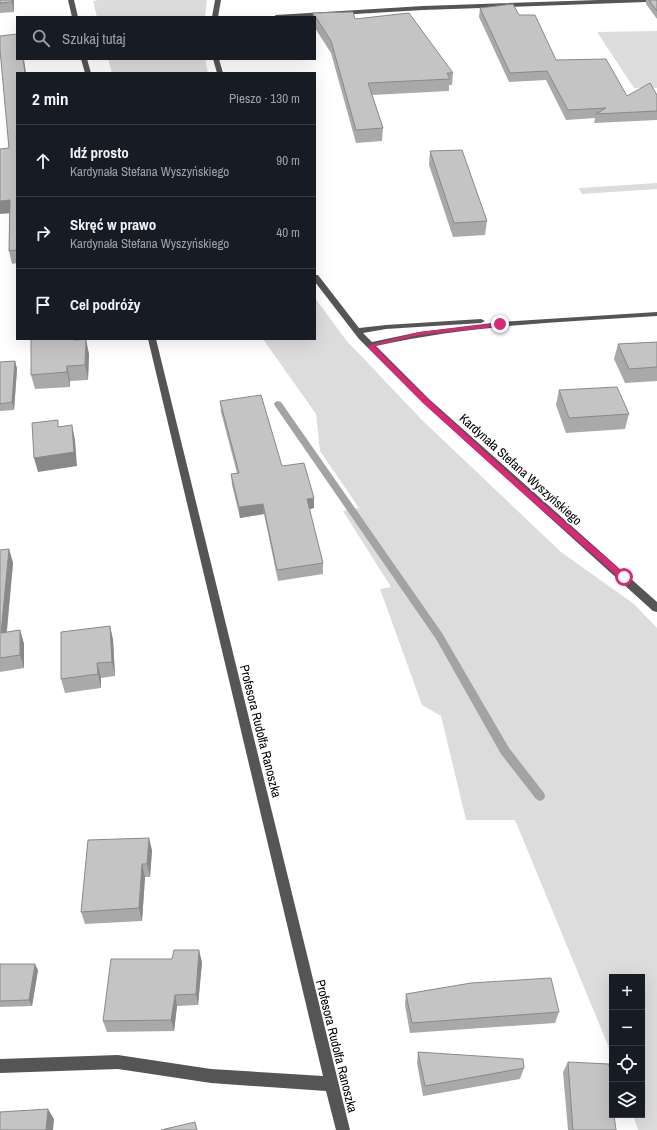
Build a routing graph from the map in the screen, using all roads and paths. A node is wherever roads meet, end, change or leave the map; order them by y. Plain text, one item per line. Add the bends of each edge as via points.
1 (70, 0) edge
2 (218, 0) edge
3 (646, 0) edge
4 (75, 16) edge
5 (215, 16) edge
6 (292, 16) edge
7 (84, 60) edge
8 (216, 60) edge
9 (88, 72) edge
10 (220, 72) edge
11 (316, 278) edge
12 (657, 314) edge
13 (556, 321) junction
14 (357, 331) junction
15 (152, 340) edge
16 (370, 346) junction
17 (657, 608) edge
18 (0, 1066) edge
19 (332, 1084) junction
20 (343, 1130) edge

1 - 4 street
2 - 5 street
3 - 6 street via 423,8
7 - 9 street
8 - 10 street
11 - 14 street, Kardynała Stefana Wyszyńskiego
12 - 13 street
13 - 14 street via 452,322
13 - 16 street via 500,324 419,334
14 - 16 street, Kardynała Stefana Wyszyńskiego
15 - 19 street, Profesora Rudolfa Ranoszka
16 - 17 street, Kardynała Stefana Wyszyńskiego via 426,402
18 - 19 street via 118,1062 211,1076
19 - 20 street, Profesora Rudolfa Ranoszka

